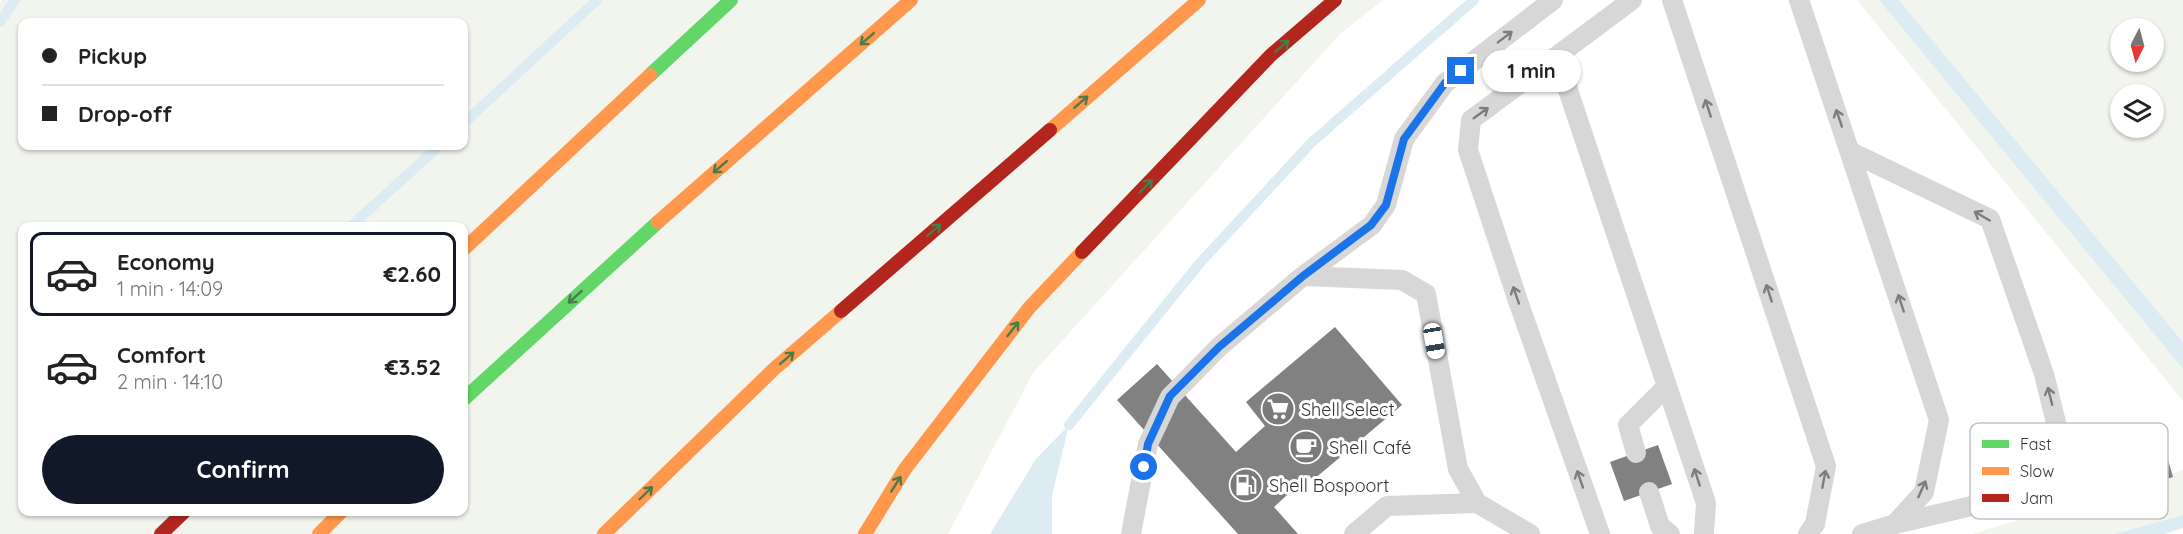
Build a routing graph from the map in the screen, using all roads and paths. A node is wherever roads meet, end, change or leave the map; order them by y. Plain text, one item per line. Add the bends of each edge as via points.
1 (732, 0) edge
2 (911, 0) edge
3 (1199, 0) edge
4 (1335, 0) edge
5 (1553, 0) edge
6 (1632, 0) edge
7 (1672, 0) edge
8 (1799, 0) edge
9 (1557, 57) junction
10 (1851, 152) junction
11 (468, 245) edge
12 (1303, 276) junction
13 (1667, 386) junction
14 (468, 395) edge
15 (2056, 423) edge
16 (1636, 453) dead end
17 (1649, 492) dead end
18 (1477, 503) junction
19 (1970, 506) edge
20 (180, 516) edge
21 (337, 516) edge
22 (1894, 524) junction
23 (161, 534) edge
24 (319, 534) edge
25 (604, 534) edge
26 (865, 534) edge
27 (1131, 534) edge
28 (1354, 534) edge
29 (1530, 534) edge
30 (1600, 534) edge
31 (1670, 534) edge
32 (1704, 534) edge
33 (1808, 534) edge
34 (1862, 534) edge

1 - 11 highway
2 -> 14 highway
25 -> 3 highway via 774,369
26 -> 4 highway via 905,470 1029,308 1272,55
12 -> 5 lane via 1371,225 1386,205 1404,139 1445,83
6 - 9 lane
33 -> 7 lane via 1815,524 1826,466
10 -> 8 lane
9 - 13 lane
30 -> 9 lane via 1468,150 1471,120
15 -> 10 lane via 2044,374 1990,219
22 -> 10 lane via 1924,492 1940,420
12 - 18 lane via 1402,280 1426,294 1458,469
12 - 27 lane via 1219,347 1170,396 1148,444
13 - 16 lane via 1628,425
32 -> 13 lane via 1706,504
17 - 31 lane via 1660,526
18 - 28 lane via 1387,506
18 - 29 lane
22 -> 19 lane
20 - 23 highway
21 - 24 highway
22 - 34 lane

